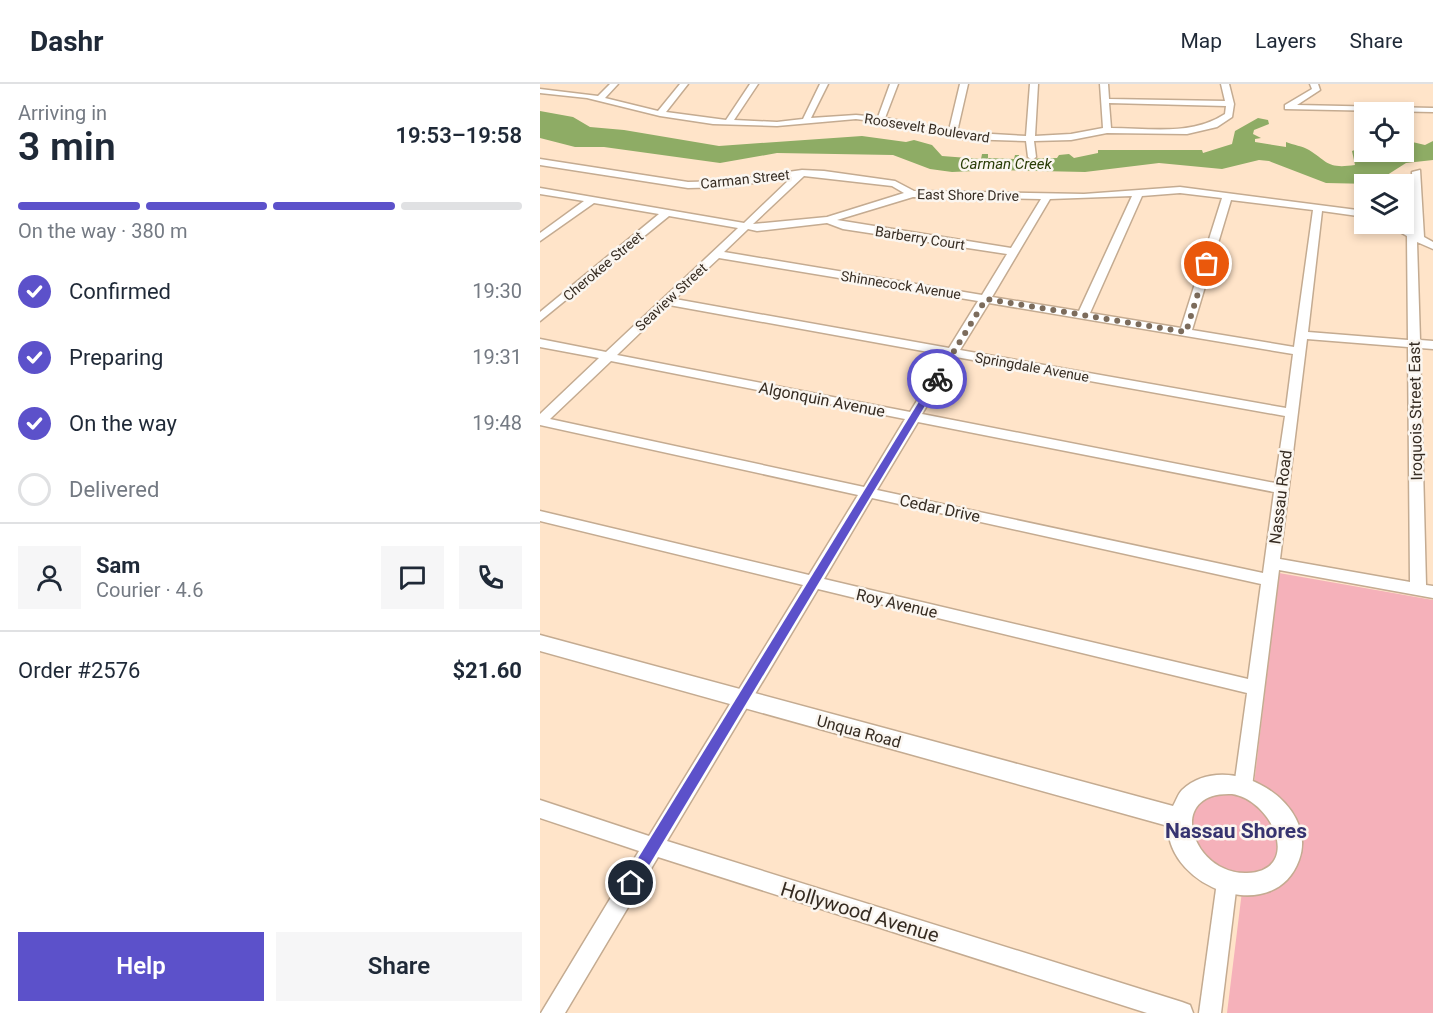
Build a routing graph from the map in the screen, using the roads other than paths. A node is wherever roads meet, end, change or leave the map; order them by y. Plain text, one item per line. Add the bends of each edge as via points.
1 (614, 84) edge
2 (684, 84) edge
3 (754, 84) edge
4 (824, 84) edge
5 (894, 84) edge
6 (964, 84) edge
7 (1034, 84) edge
8 (1104, 84) edge
9 (1225, 84) edge
10 (1314, 84) edge
11 (540, 92) edge
12 (600, 99) junction
13 (1105, 101) junction
14 (1230, 104) junction
15 (1433, 110) edge
16 (660, 114) junction
17 (881, 119) junction
18 (806, 121) junction
19 (728, 123) junction
20 (1107, 130) junction
21 (952, 134) junction
22 (1030, 139) junction
23 (1032, 156) dead end
24 (540, 162) edge
25 (1417, 172) dead end
26 (802, 173) junction
27 (540, 191) edge
28 (1139, 192) junction
29 (912, 194) junction
30 (1228, 195) junction
31 (1047, 196) junction
32 (592, 200) junction
33 (1318, 207) junction
34 (1354, 212) edge
35 (667, 213) junction
36 (828, 220) junction
37 (746, 227) junction
38 (1416, 235) junction
39 (540, 238) edge
40 (1433, 246) edge
41 (1014, 252) junction
42 (716, 254) junction
43 (986, 299) junction
44 (667, 301) junction
45 (1083, 315) junction
46 (540, 318) edge
47 (1186, 332) junction
48 (1301, 335) junction
49 (540, 343) edge
50 (1414, 344) junction
51 (1433, 345) edge
52 (1299, 351) junction
53 (953, 352) junction
54 (609, 357) junction
55 (1291, 413) junction
56 (914, 416) junction
57 (540, 421) edge
58 (1281, 489) junction
59 (868, 493) junction
60 (540, 516) edge
61 (1272, 563) junction
62 (1269, 580) junction
63 (814, 582) junction
64 (1425, 591) edge
65 (540, 643) edge
66 (1255, 688) junction
67 (743, 698) junction
68 (1242, 787) junction
69 (540, 809) edge
70 (1179, 818) junction
71 (654, 846) junction
72 (1227, 882) junction
73 (552, 1013) edge
74 (1182, 1013) edge
75 (1210, 1013) edge

1 - 12 street
2 - 16 street
3 - 19 street
4 - 18 street
5 - 17 street
6 - 21 street
7 - 22 street
8 - 13 street
9 - 14 street
10 - 15 street via 1316,90 1288,107
11 - 12 street, Roosevelt Boulevard
12 - 16 street, Roosevelt Boulevard
13 - 14 street
13 - 20 street
14 - 20 street, Roosevelt Boulevard via 1224,120 1197,130
16 - 19 street, Roosevelt Boulevard
17 - 18 street, Roosevelt Boulevard via 840,117
17 - 21 street, Roosevelt Boulevard
18 - 19 street, Roosevelt Boulevard
20 - 22 street, Roosevelt Boulevard
21 - 22 street, Roosevelt Boulevard
22 - 23 street
24 - 26 street, Carman Street via 688,185 727,184
25 - 38 street, Iroquois Street East
26 - 29 street, Carman Street via 895,184
26 - 37 street, Seaview Street
27 - 32 street, East Shore Drive
28 - 30 street, East Shore Drive via 1180,190
28 - 31 street, East Shore Drive
28 - 45 street
29 - 31 street, East Shore Drive
29 - 36 street, East Shore Drive
30 - 33 street, East Shore Drive
30 - 47 street
31 - 41 street
32 - 35 street, East Shore Drive
32 - 39 street
33 - 34 street, East Shore Drive
33 - 48 street, Nassau Road
35 - 37 street, East Shore Drive
35 - 46 street, Cherokee Street
36 - 37 street, East Shore Drive via 793,226
36 - 41 street, Barberry Court via 843,226
37 - 42 street, Seaview Street
38 - 40 street
38 - 50 street, Iroquois Street East
41 - 43 street
42 - 43 street, Shinnecock Avenue
42 - 44 street, Seaview Street
43 - 45 street, Shinnecock Avenue
43 - 53 street
44 - 53 street, Springdale Avenue
44 - 54 street, Seaview Street
45 - 47 street, Shinnecock Avenue
47 - 52 street, Shinnecock Avenue
48 - 50 street
48 - 52 street, Nassau Road
49 - 54 street, Algonquin Avenue
50 - 51 street
50 - 64 street, Iroquois Street East
52 - 55 street, Nassau Road
53 - 55 street, Springdale Avenue
53 - 56 street
54 - 56 street, Algonquin Avenue
54 - 57 street, Seaview Street
55 - 58 street, Nassau Road
56 - 58 street, Algonquin Avenue
56 - 59 street
57 - 59 street, Cedar Drive
58 - 61 street, Nassau Road
59 - 62 street, Cedar Drive
59 - 63 street
60 - 63 street, Roy Avenue
61 - 62 street, Nassau Road
61 - 64 street
62 - 66 street, Nassau Road
63 - 66 street, Roy Avenue
63 - 67 street
65 - 67 street, Unqua Road
66 - 68 street, Nassau Road
67 - 70 street, Unqua Road
67 - 71 street
68 - 70 street via 1214,785 1198,791
68 - 72 street via 1259,794 1281,815 1289,833 1289,851 1282,868 1268,879 1248,885
69 - 71 street, Hollywood Avenue
70 - 72 street via 1180,838 1190,857 1206,872
71 - 73 street
71 - 74 street, Hollywood Avenue
72 - 75 street

